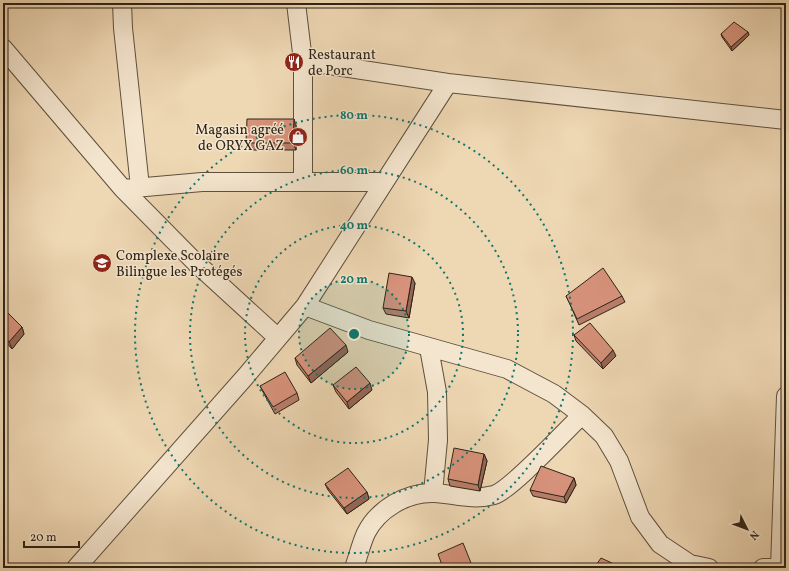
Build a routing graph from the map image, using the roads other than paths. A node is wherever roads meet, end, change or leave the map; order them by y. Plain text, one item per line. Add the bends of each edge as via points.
1 (122, 3) edge
2 (296, 3) edge
3 (3, 48) edge
4 (303, 61) junction
5 (448, 83) junction
6 (786, 120) edge
7 (303, 181) junction
8 (384, 182) junction
9 (131, 188) junction
10 (305, 306) junction
11 (278, 338) junction
12 (430, 348) junction
13 (786, 396) edge
14 (582, 415) junction
15 (433, 493) junction
16 (784, 540) edge
17 (76, 568) edge
18 (354, 568) edge
19 (709, 568) edge
20 (778, 568) edge

1 - 9 street
2 - 4 street
3 - 9 street
4 - 5 street
4 - 7 street
5 - 6 street
5 - 8 street
7 - 8 street
7 - 9 street via 202,182
8 - 10 street
9 - 11 street via 195,262
10 - 11 street
10 - 12 street via 369,330
11 - 17 street
12 - 14 street via 507,369 554,394
12 - 15 street via 437,392 438,440
13 - 16 street
14 - 15 street via 511,484 495,494 470,498
14 - 19 street via 604,436 619,461 640,517 660,544 690,564
15 - 18 street via 406,497 385,509 366,532
16 - 20 street

